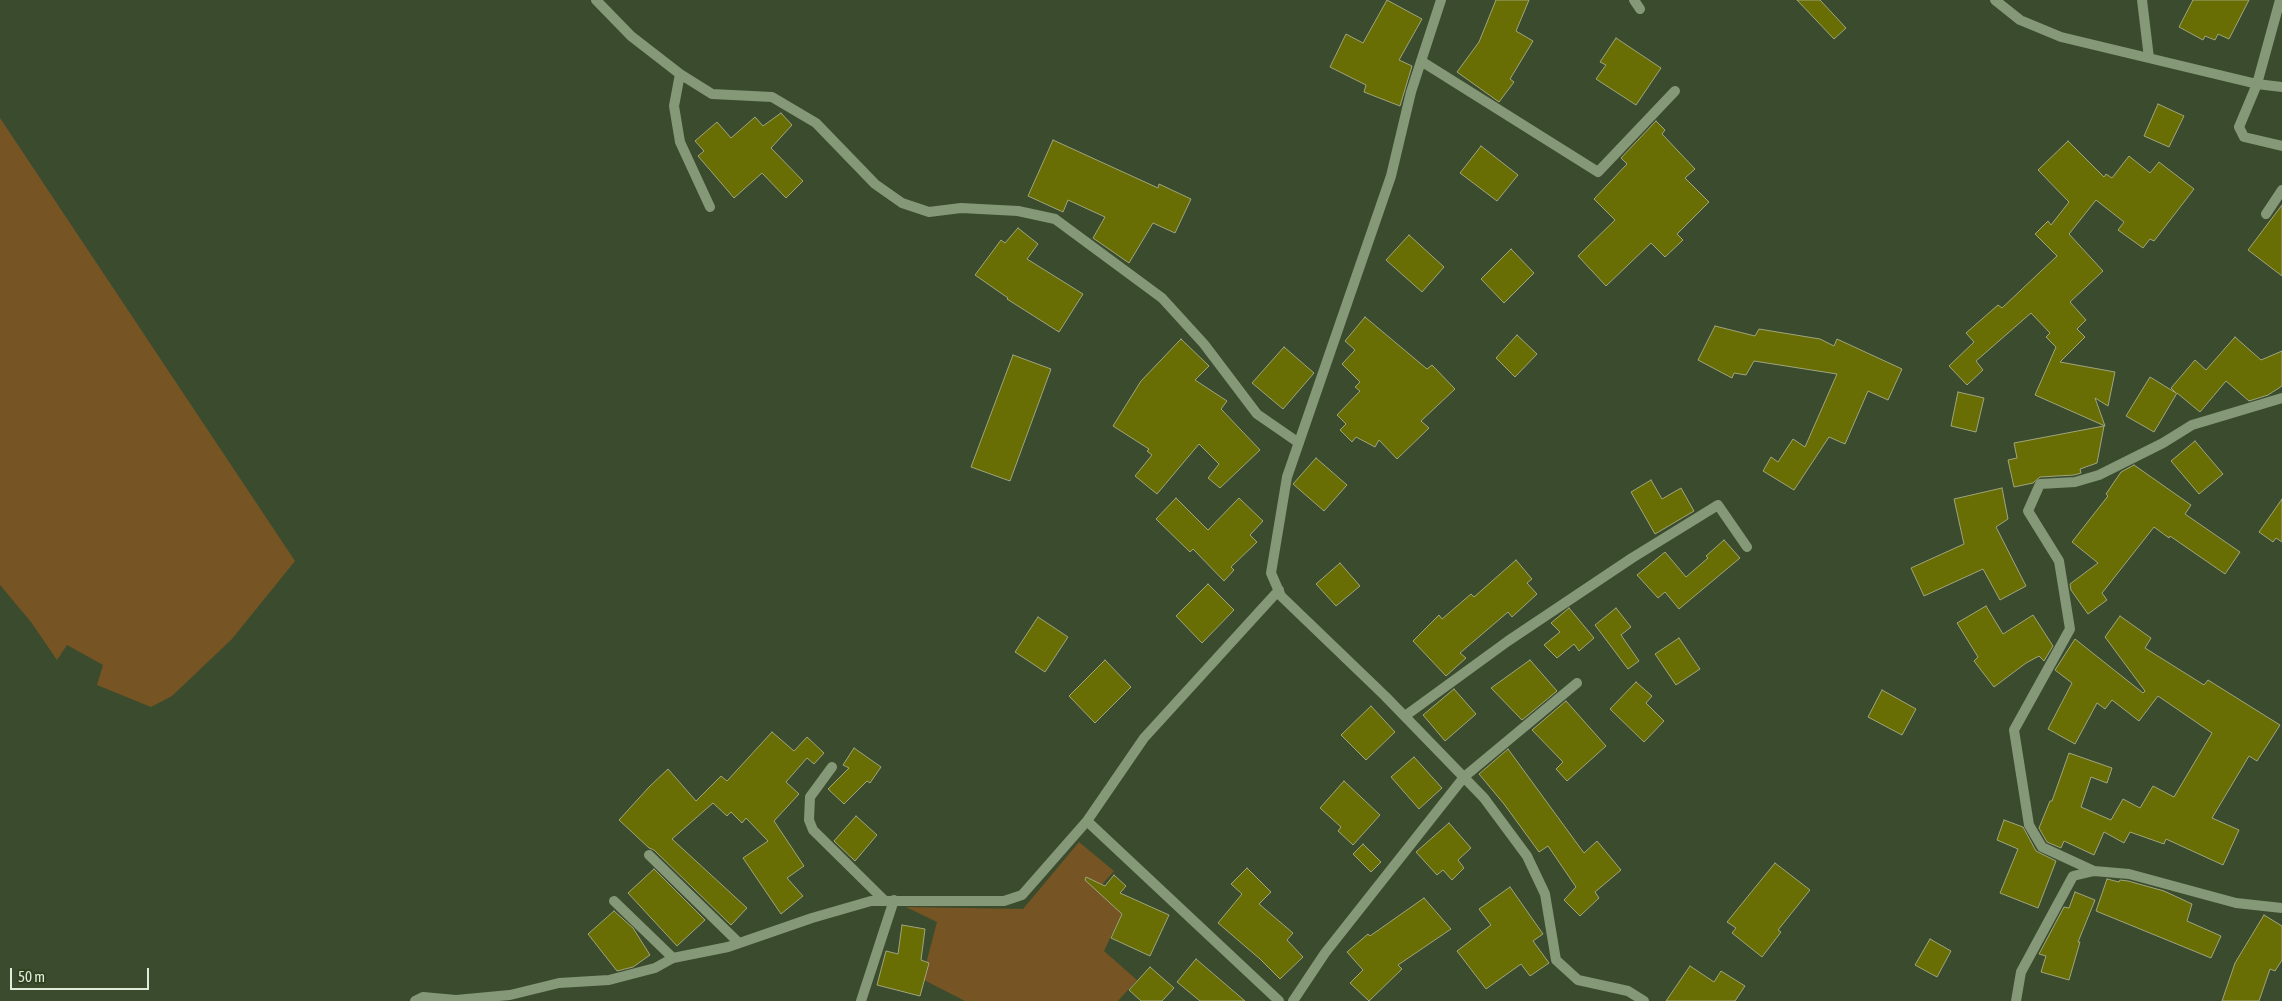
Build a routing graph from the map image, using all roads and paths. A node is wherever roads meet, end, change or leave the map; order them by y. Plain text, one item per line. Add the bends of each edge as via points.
1 (596, 0) edge
2 (1441, 0) edge
3 (1634, 0) edge
4 (1995, 0) edge
5 (2142, 0) edge
6 (2280, 0) edge
7 (1640, 9) dead end
8 (2149, 58) junction
9 (1421, 61) junction
10 (680, 74) junction
11 (2257, 84) junction
12 (2282, 87) edge
13 (1674, 91) dead end
14 (2282, 146) edge
15 (2282, 190) edge
16 (710, 207) dead end
17 (2266, 214) dead end
18 (2282, 398) edge
19 (1299, 443) junction
20 (1747, 546) dead end
21 (1279, 590) junction
22 (1577, 683) dead end
23 (1405, 716) junction
24 (832, 766) dead end
25 (1464, 777) junction
26 (1087, 821) junction
27 (649, 854) dead end
28 (2094, 871) junction
29 (889, 900) junction
30 (614, 901) dead end
31 (2282, 908) edge
32 (738, 942) junction
33 (673, 958) junction
34 (2016, 999) edge
35 (415, 1001) edge
36 (861, 1001) edge
37 (1279, 1001) edge
38 (1292, 1001) edge
39 (1644, 1001) edge
40 (2027, 1001) edge

1 - 10 street via 631,36
2 - 9 street
3 - 7 street
4 - 8 street via 2020,20 2061,37
5 - 8 street
6 - 11 street
8 - 11 street
9 - 13 street via 1598,172
9 - 19 street via 1391,176
10 - 16 street via 674,106 680,142
10 - 19 street via 712,94 772,97 816,123 875,184 902,203 929,212 961,208 1018,211 1055,219 1162,298 1204,344 1257,414
11 - 12 street
11 - 14 street via 2239,127 2244,137
15 - 17 street
18 - 28 street via 2192,425 2099,475 2075,482 2040,484 2028,511 2058,561 2070,629 2014,730 2029,825 2042,847
19 - 21 street via 1287,477 1271,573
20 - 23 street via 1718,505 1508,641
21 - 23 street via 1281,596
21 - 26 street via 1144,738
22 - 25 street
23 - 25 street
24 - 29 street via 810,797 809,820 813,830
25 - 38 street via 1325,953
25 - 39 street via 1484,798 1527,856 1545,894 1556,960 1578,980 1628,991
26 - 29 street via 1022,895 1004,901
26 - 37 street
27 - 32 street
28 - 31 street via 2129,874 2236,903
28 - 34 street via 2073,876 2021,972
29 - 32 street via 871,901
29 - 36 street
30 - 33 street
32 - 33 street
33 - 35 street via 655,968 608,980 559,983 510,995 456,1000 423,997
34 - 40 street

